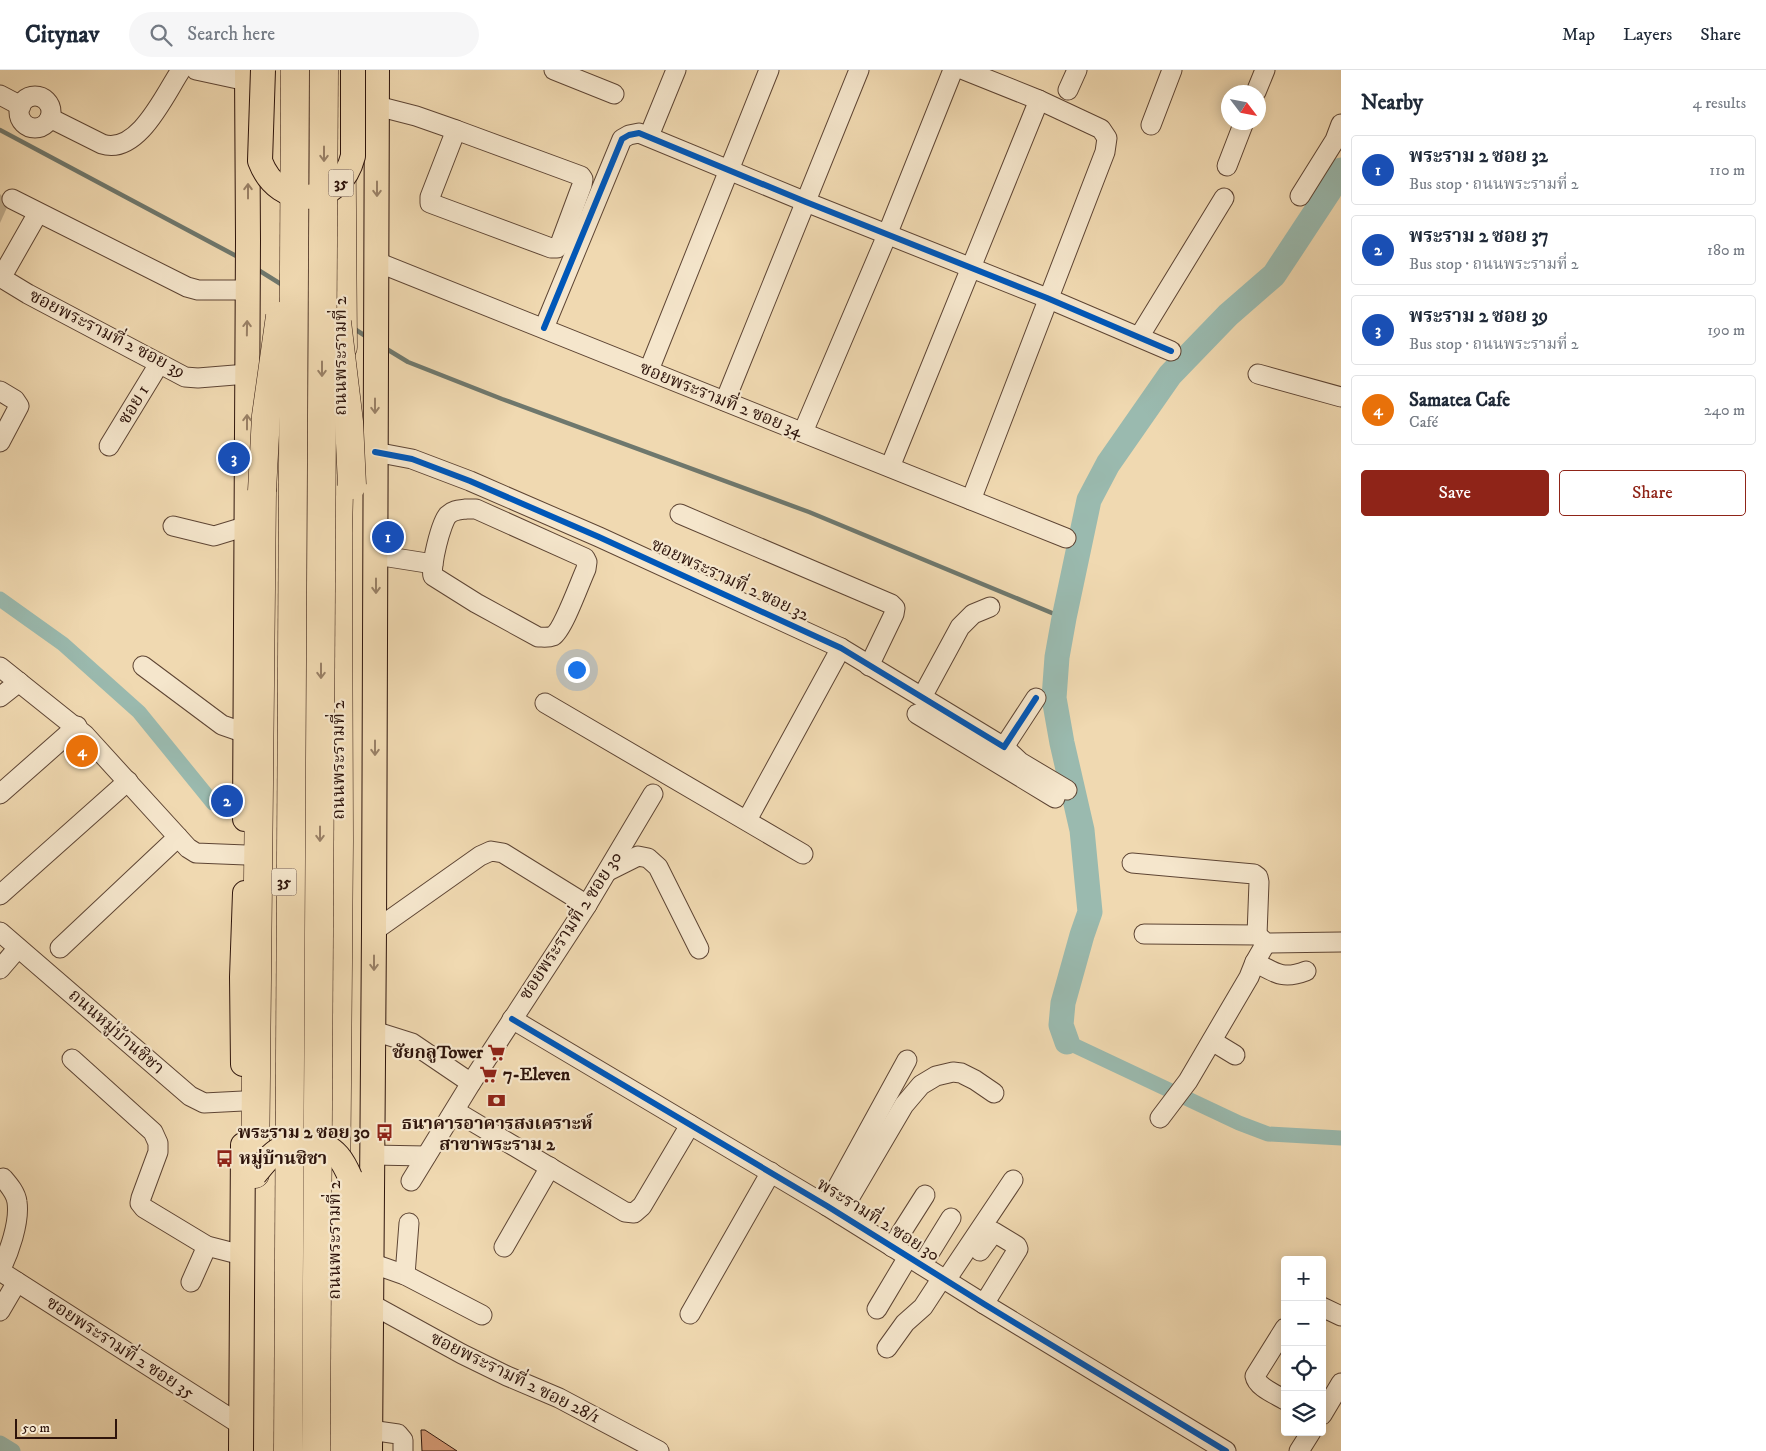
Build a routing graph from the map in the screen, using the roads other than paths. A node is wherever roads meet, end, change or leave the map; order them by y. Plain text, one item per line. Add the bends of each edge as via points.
1 (181, 70) edge
2 (196, 70) edge
3 (289, 70) edge
4 (295, 70) edge
5 (324, 70) edge
6 (341, 70) edge
7 (353, 70) edge
8 (376, 70) edge
9 (554, 70) edge
10 (676, 70) edge
11 (769, 70) edge
12 (859, 70) edge
13 (953, 70) edge
14 (964, 70) edge
15 (1077, 70) edge
16 (1172, 70) edge
17 (1265, 70) edge
18 (247, 75) edge
19 (1259, 85) edge
20 (1068, 90) dead end
21 (614, 94) dead end
22 (0, 95) edge
23 (1039, 100) junction
24 (377, 106) junction
25 (1341, 124) edge
26 (1151, 125) dead end
27 (456, 130) junction
28 (1241, 130) edge
29 (649, 136) junction
30 (1227, 166) dead end
31 (730, 170) junction
32 (1300, 196) dead end
33 (12, 198) dead end
34 (1224, 198) dead end
35 (806, 202) junction
36 (38, 213) junction
37 (323, 214) junction
38 (294, 215) junction
39 (887, 235) junction
40 (377, 262) junction
41 (970, 268) junction
42 (0, 278) edge
43 (248, 286) junction
44 (1047, 298) junction
45 (544, 328) junction
46 (1139, 337) junction
47 (1171, 350) dead end
48 (159, 364) junction
49 (649, 370) junction
50 (247, 374) junction
51 (1258, 374) dead end
52 (0, 391) edge
53 (1341, 397) edge
54 (725, 401) junction
55 (803, 432) junction
56 (0, 442) edge
57 (108, 446) dead end
58 (375, 452) junction
59 (890, 467) junction
60 (971, 500) junction
61 (680, 514) dead end
62 (173, 526) dead end
63 (247, 526) junction
64 (1066, 538) dead end
65 (376, 554) junction
66 (433, 564) junction
67 (990, 607) dead end
68 (841, 648) junction
69 (143, 666) dead end
70 (869, 666) junction
71 (0, 667) edge
72 (19, 682) junction
73 (0, 697) edge
74 (1036, 698) dead end
75 (545, 703) dead end
76 (920, 706) junction
77 (77, 726) junction
78 (245, 733) junction
79 (982, 743) junction
80 (1004, 747) junction
81 (128, 781) junction
82 (0, 794) edge
83 (653, 794) dead end
84 (747, 820) junction
85 (178, 837) junction
86 (803, 854) dead end
87 (246, 855) junction
88 (1132, 863) dead end
89 (608, 871) junction
90 (0, 895) edge
91 (587, 905) junction
92 (0, 932) edge
93 (374, 932) junction
94 (1144, 934) dead end
95 (1261, 939) junction
96 (1341, 942) edge
97 (18, 948) junction
98 (60, 948) dead end
99 (699, 949) dead end
100 (1255, 962) junction
101 (0, 969) edge
102 (1306, 971) dead end
103 (512, 1019) junction
104 (374, 1031) junction
105 (1212, 1041) junction
106 (1235, 1055) dead end
107 (72, 1059) dead end
108 (907, 1060) dead end
109 (471, 1083) junction
110 (994, 1093) dead end
111 (243, 1101) junction
112 (455, 1110) junction
113 (1160, 1118) dead end
114 (690, 1125) junction
115 (372, 1155) junction
116 (426, 1156) junction
117 (550, 1167) junction
118 (771, 1172) junction
119 (255, 1174) junction
120 (350, 1177) junction
121 (3, 1178) dead end
122 (1012, 1180) dead end
123 (411, 1182) dead end
124 (925, 1195) dead end
125 (834, 1210) junction
126 (951, 1218) dead end
127 (409, 1223) dead end
128 (207, 1246) junction
129 (504, 1247) dead end
130 (980, 1251) dead end
131 (242, 1255) junction
132 (908, 1256) junction
133 (371, 1263) junction
134 (0, 1271) edge
135 (405, 1274) junction
136 (944, 1279) junction
137 (17, 1282) junction
138 (191, 1282) dead end
139 (371, 1304) junction
140 (984, 1304) junction
141 (877, 1309) dead end
142 (1326, 1309) edge
143 (0, 1311) edge
144 (690, 1314) dead end
145 (482, 1315) dead end
146 (1341, 1316) edge
147 (1281, 1334) edge
148 (887, 1348) dead end
149 (1341, 1383) edge
150 (1281, 1398) edge
151 (1326, 1407) edge
152 (241, 1425) junction
153 (1308, 1436) edge
154 (370, 1440) edge
155 (649, 1448) edge
156 (241, 1451) edge
157 (255, 1451) edge
158 (280, 1451) edge
159 (288, 1451) edge
160 (316, 1451) edge
161 (334, 1451) edge
162 (350, 1451) edge
163 (403, 1451) edge
164 (1226, 1451) edge
165 (1299, 1451) edge

1 - 22 street via 160,106 140,131 117,146 109,147 50,118 39,128 29,126 20,114 21,106
2 - 18 street
3 - 158 highway, 35
4 - 38 highway, bridge
5 -> 37 highway, bridge
6 - 161 highway, ถนนพระรามที่ 2 / 35 via 343,350 338,533
7 - 18 main road, bridge via 351,165 329,192 308,197 281,189 264,171
8 - 24 main road, ถนนพระรามที่ 2 / 35
9 - 21 street
10 - 29 street
11 - 31 street
12 - 35 street
13 - 39 street
14 - 23 street
15 - 20 street
16 - 26 street
17 - 19 street
43 -> 18 main road, 35
23 - 41 street
23 - 44 street via 1101,129 1107,138
24 - 27 street
24 -> 40 main road, ถนนพระรามที่ 2 / 35
25 - 32 street via 1335,140
27 - 27 street via 581,176 582,185 557,248 430,203
28 - 30 street
29 - 31 street
29 - 45 street via 629,134 622,139
31 - 35 street
31 - 49 street
33 - 36 street
34 - 46 street
35 - 39 street
35 - 54 street
36 - 42 street
36 - 43 street via 193,289
37 - 120 highway, bridge via 352,463
37 -> 160 highway, bridge
38 - 119 highway, bridge via 263,456
38 - 159 highway, bridge
39 - 41 street
39 - 55 street
40 - 45 street, ซอยพระรามที่ 2 ซอย 34
40 -> 58 main road, ถนนพระรามที่ 2 / 35
41 - 44 street
41 - 59 street
42 - 48 street, ซอยพระรามที่ 2 ซอย 39
50 -> 43 main road, 35
44 - 46 street
44 - 60 street
45 - 49 street, ซอยพระรามที่ 2 ซอย 34
46 - 47 street
48 - 50 street, ซอยพระรามที่ 2 ซอย 39 via 185,377
48 - 57 street, ซอย 1
49 - 54 street, ซอยพระรามที่ 2 ซอย 34
63 -> 50 main road, 35
51 - 53 street
52 - 56 street via 19,406
54 - 55 street, ซอยพระรามที่ 2 ซอย 34
55 - 59 street, ซอยพระรามที่ 2 ซอย 34
58 - 65 main road, ถนนพระรามที่ 2 / 35
58 - 68 street, ซอยพระรามที่ 2 ซอย 32 via 412,459 470,481
59 - 60 street, ซอยพระรามที่ 2 ซอย 34
60 - 64 street, ซอยพระรามที่ 2 ซอย 34
61 - 70 street via 891,604 895,608 894,614
62 - 63 street via 214,536
63 - 78 main road, 35
65 - 66 street
65 -> 93 main road, ถนนพระรามที่ 2 / 35
66 - 66 street via 445,519 453,511 466,509 476,509 585,558 587,562 561,625 548,638 538,637 435,578
67 - 76 street via 973,614 960,627
68 - 70 street, ซอยพระรามที่ 2 ซอย 32
68 - 84 street
69 - 78 street via 222,725
70 - 76 street, ซอยพระรามที่ 2 ซอย 32
71 - 72 street
72 - 73 street
72 - 77 street
74 - 80 street
75 - 84 street
76 - 79 street, ซอยพระรามที่ 2 ซอย 32
77 - 81 street
77 - 82 street
78 - 87 main road, 35
79 - 80 street, ซอยพระรามที่ 2 ซอย 32
79 - 80 street, ซอยพระรามที่ 2 ซอย 32 via 1061,794
81 - 85 street
81 - 90 street
83 - 89 street, ซอยพระรามที่ 2 ซอย 30
84 - 86 street
85 - 87 street via 196,853
85 - 98 street
87 - 111 main road, 35 via 242,977
88 - 95 street via 1254,874 1259,882
89 - 91 street, ซอยพระรามที่ 2 ซอย 30
89 - 99 street via 638,856 648,858 658,867
91 - 93 street via 491,850
91 - 103 street, ซอยพระรามที่ 2 ซอย 30
92 - 97 street, ถนนหมู่บ้านชิชา
93 -> 104 main road, ถนนพระรามที่ 2 / 35
94 - 95 street
95 - 96 street
95 - 100 street
97 - 101 street
97 - 111 street, ถนนหมู่บ้านชิชา via 190,1096 204,1103
100 - 102 street via 1284,976
100 - 105 street
103 - 109 street, ซอยพระรามที่ 2 ซอย 30
103 - 114 street, พระรามที่ 2 ซอย 30
104 - 109 street via 412,1043
104 - 115 main road, ถนนพระรามที่ 2 / 35
105 - 106 street
105 - 113 street
107 - 128 street via 153,1132 158,1152 140,1203
108 - 125 street
109 - 112 street, ซอยพระรามที่ 2 ซอย 30
110 - 125 street via 961,1073 952,1072 921,1085 904,1105
111 - 131 main road, 35
112 - 116 street, ซอยพระรามที่ 2 ซอย 30
112 - 117 street
114 - 117 street via 642,1206 634,1213 625,1212
114 - 118 street, พระรามที่ 2 ซอย 30
115 - 116 street
115 - 133 main road, ถนนพระรามที่ 2 / 35
116 - 123 street, ซอยพระรามที่ 2 ซอย 30
117 - 129 street
118 - 125 street, พระรามที่ 2 ซอย 30
118 - 144 street
119 - 120 main road, bridge via 278,1150 306,1142 334,1152
119 - 157 main road
120 - 162 main road
121 - 134 street via 17,1202 15,1230
122 - 136 street
124 - 132 street
125 - 132 street, พระรามที่ 2 ซอย 30
126 - 132 street
127 - 135 street
128 - 131 street
128 - 138 street
130 - 140 street via 994,1232 1018,1249
131 - 152 main road, 35
132 - 136 street, พระรามที่ 2 ซอย 30
132 - 141 street
133 - 135 street
133 - 139 main road, ถนนพระรามที่ 2 / 35
134 - 137 street, ซอยพระรามที่ 2 ซอย 35
135 - 145 street
136 - 140 street, พระรามที่ 2 ซอย 30
136 - 148 street
137 - 143 street
137 - 152 street, ซอยพระรามที่ 2 ซอย 35
139 - 154 main road, ถนนพระรามที่ 2 / 35
139 - 155 street, ซอยพระรามที่ 2 ซอย 28/1 via 462,1354 559,1398
140 - 164 street, พระรามที่ 2 ซอย 30
142 - 146 street
147 - 150 street via 1255,1376 1261,1385
149 - 151 street
152 - 156 main road, 35
153 - 165 street
154 - 163 street via 398,1434 403,1440

